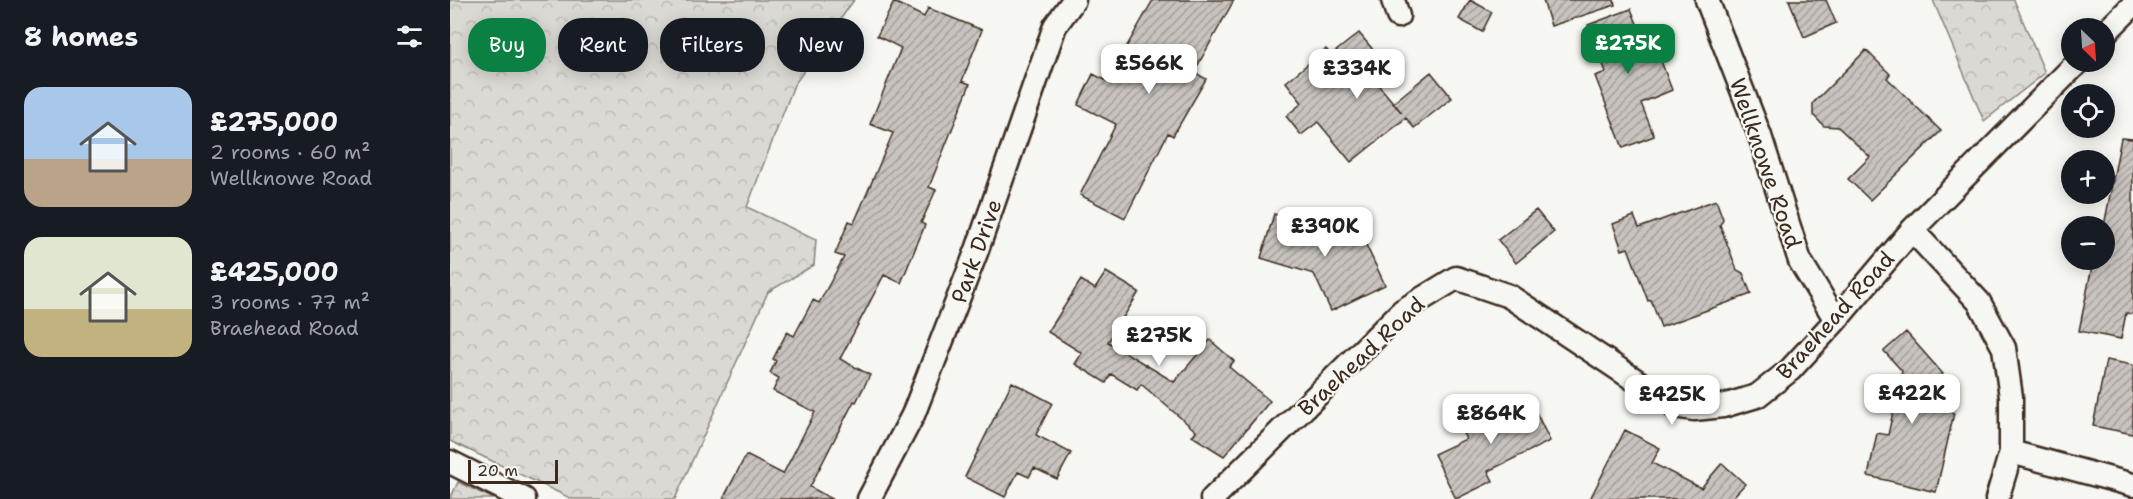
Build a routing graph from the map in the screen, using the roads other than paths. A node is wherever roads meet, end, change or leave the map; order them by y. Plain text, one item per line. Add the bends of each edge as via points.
1 (1074, 0) edge
2 (1707, 0) edge
3 (2133, 5) edge
4 (2115, 23) edge
5 (2068, 72) edge
6 (1912, 230) junction
7 (1836, 321) junction
8 (2011, 452) junction
9 (450, 462) edge
10 (2133, 485) edge
11 (524, 499) edge
12 (869, 499) edge
13 (1212, 499) edge
14 (1997, 499) edge

1 - 12 street, Park Drive via 1055,26 977,250 913,415
2 - 7 street, Wellknowe Road via 1760,136 1800,261
3 - 4 street
5 - 6 street, Braehead Road
6 - 7 street, Braehead Road
6 - 8 street via 1979,302 2004,348 2011,397
7 - 13 street, Braehead Road via 1790,370 1757,396 1724,406 1694,409 1674,406 1509,296 1456,278 1402,311
8 - 10 street
8 - 14 street
9 - 11 street

